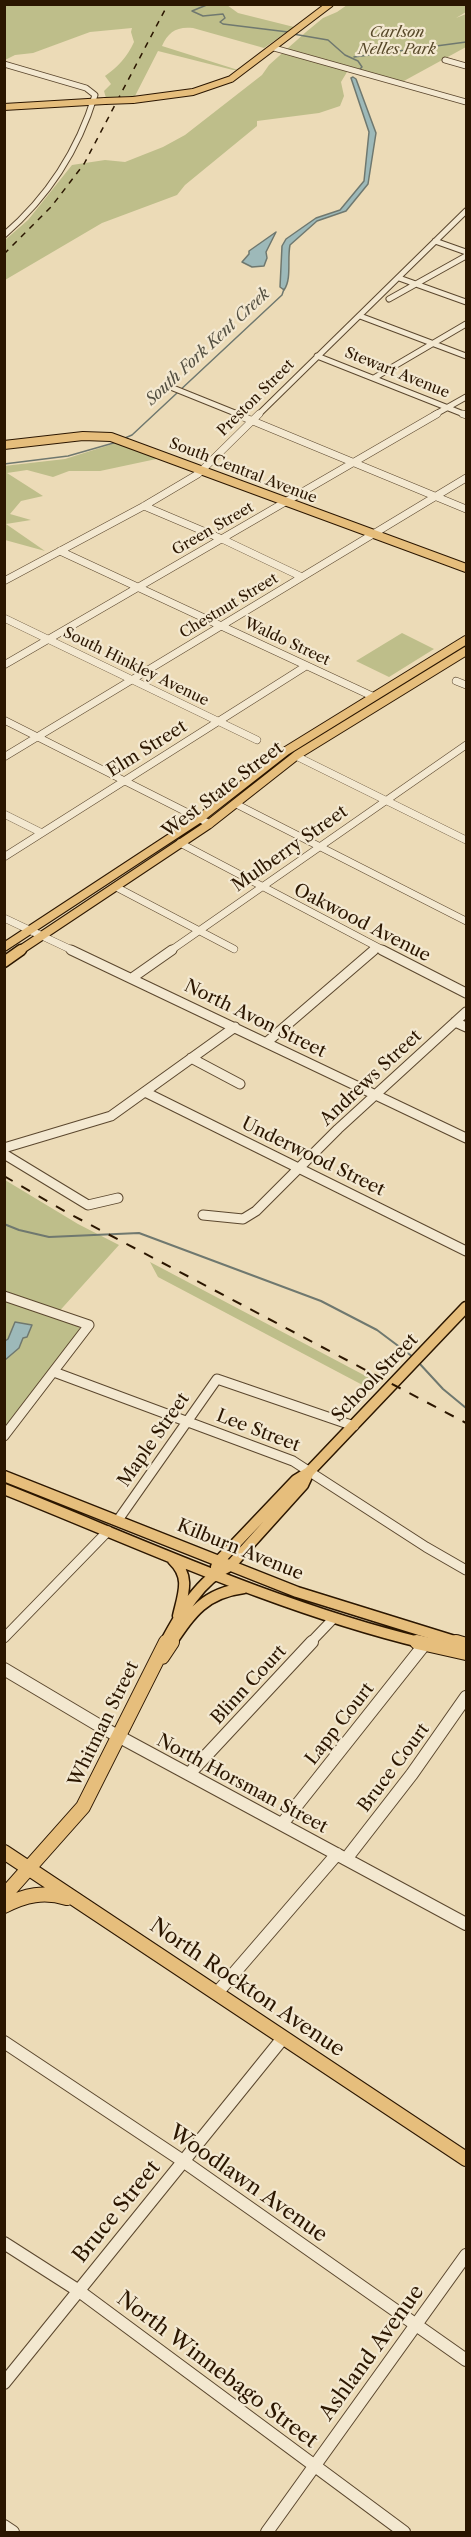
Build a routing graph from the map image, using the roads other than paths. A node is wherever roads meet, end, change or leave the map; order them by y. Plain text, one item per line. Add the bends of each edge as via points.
1 (330, 4) edge
2 (274, 48) junction
3 (445, 60) dead end
4 (4, 64) edge
5 (466, 66) edge
6 (93, 102) junction
7 (466, 102) edge
8 (4, 107) edge
9 (466, 211) edge
10 (4, 235) edge
11 (435, 241) junction
12 (466, 254) edge
13 (399, 278) junction
14 (417, 284) junction
15 (389, 299) dead end
16 (466, 302) edge
17 (360, 316) junction
18 (466, 324) edge
19 (433, 343) junction
20 (317, 356) junction
21 (466, 356) edge
22 (374, 378) junction
23 (172, 388) dead end
24 (466, 398) edge
25 (448, 408) junction
26 (466, 415) edge
27 (254, 422) junction
28 (4, 445) edge
29 (354, 463) junction
30 (201, 469) junction
31 (466, 478) edge
32 (436, 497) junction
33 (286, 503) junction
34 (144, 506) junction
35 (466, 509) edge
36 (375, 533) junction
37 (222, 539) junction
38 (60, 552) junction
39 (466, 566) edge
40 (302, 577) junction
41 (4, 581) edge
42 (138, 588) junction
43 (4, 618) edge
44 (221, 626) junction
45 (49, 640) junction
46 (466, 640) edge
47 (466, 651) edge
48 (4, 665) edge
49 (306, 666) junction
50 (133, 680) junction
51 (456, 681) dead end
52 (466, 686) edge
53 (372, 696) junction
54 (4, 720) edge
55 (219, 721) junction
56 (37, 736) junction
57 (257, 740) dead end
58 (466, 745) edge
59 (296, 756) junction
60 (4, 757) edge
61 (125, 781) junction
62 (387, 801) junction
63 (236, 804) junction
64 (4, 814) edge
65 (199, 819) junction
66 (210, 824) junction
67 (42, 833) junction
68 (466, 840) edge
69 (180, 843) junction
70 (318, 847) junction
71 (4, 856) edge
72 (116, 887) junction
73 (260, 887) junction
74 (4, 918) edge
75 (466, 921) edge
76 (29, 930) junction
77 (199, 931) junction
78 (40, 935) junction
79 (4, 946) edge
80 (377, 947) junction
81 (234, 949) dead end
82 (4, 962) edge
83 (132, 978) junction
84 (466, 993) edge
85 (466, 1012) edge
86 (455, 1022) junction
87 (235, 1027) junction
88 (466, 1027) edge
89 (267, 1042) junction
90 (191, 1058) junction
91 (240, 1084) dead end
92 (146, 1092) junction
93 (377, 1095) junction
94 (466, 1138) edge
95 (4, 1148) edge
96 (4, 1154) edge
97 (299, 1168) junction
98 (118, 1198) dead end
99 (203, 1215) dead end
100 (466, 1251) edge
101 (4, 1296) edge
102 (466, 1307) edge
103 (54, 1372) junction
104 (187, 1422) junction
105 (354, 1426) junction
106 (4, 1436) edge
107 (309, 1472) junction
108 (4, 1476) edge
109 (4, 1489) edge
110 (118, 1520) junction
111 (108, 1531) junction
112 (247, 1539) junction
113 (188, 1549) junction
114 (165, 1554) junction
115 (221, 1567) junction
116 (466, 1570) edge
117 (265, 1580) junction
118 (254, 1590) junction
119 (178, 1618) junction
120 (333, 1619) junction
121 (4, 1638) edge
122 (466, 1644) edge
123 (424, 1645) junction
124 (466, 1653) edge
125 (4, 1669) edge
126 (152, 1669) junction
127 (466, 1697) edge
128 (118, 1736) junction
129 (189, 1774) junction
130 (282, 1824) junction
131 (4, 1852) edge
132 (341, 1856) junction
133 (29, 1868) junction
134 (4, 1896) edge
135 (82, 1903) junction
136 (4, 1906) edge
137 (466, 1924) edge
138 (217, 1993) junction
139 (283, 2038) junction
140 (4, 2042) edge
141 (466, 2159) edge
142 (183, 2161) junction
143 (4, 2243) edge
144 (466, 2255) edge
145 (79, 2291) junction
146 (416, 2326) junction
147 (466, 2360) edge
148 (4, 2384) edge
149 (314, 2466) junction
150 (4, 2526) edge
151 (13, 2532) edge
152 (267, 2532) edge
153 (404, 2532) edge

1 - 2 main road
2 - 6 main road, bridge via 241,73 217,85 176,96
2 - 7 street
3 - 5 street
4 - 6 street via 92,91
6 - 8 main road
6 - 10 street via 84,132 69,160 31,209
9 - 11 street, Preston Street
11 - 12 street
11 - 13 street, Preston Street
12 - 14 street
13 - 14 street
13 - 17 street, Preston Street
14 - 15 street
14 - 16 street
17 - 19 street
17 - 20 street, Preston Street
18 - 19 street
19 - 21 street
19 - 22 street
20 - 22 street, Stewart Avenue
20 - 27 street, Preston Street
22 - 25 street, Stewart Avenue
23 - 27 street
24 - 25 street, Green Street
25 - 26 street, Stewart Avenue
25 - 29 street, Green Street
27 - 29 street
27 - 30 street, Preston Street
28 - 30 main road, South Central Avenue via 83,436 111,437
29 - 32 street
29 - 33 street, Green Street
30 - 33 main road, South Central Avenue
30 - 34 street, Preston Street
31 - 32 street, Chestnut Street
32 - 35 street
32 - 36 street, Chestnut Street
33 - 36 main road, South Central Avenue
33 - 37 street, Green Street
34 - 37 street
34 - 38 street, Preston Street
36 - 39 main road, South Central Avenue
36 - 40 street, Chestnut Street
37 - 40 street
37 - 42 street, Green Street
38 - 41 street, Preston Street
38 - 42 street, Waldo Street
40 - 44 street, Chestnut Street
42 - 44 street, Waldo Street
42 - 45 street, Green Street
43 - 45 street, South Hinkley Avenue
44 - 49 street, Waldo Street
44 - 50 street, Chestnut Street
45 - 48 street, Green Street
45 - 50 street, South Hinkley Avenue
46 - 53 main road, West State Street
47 - 59 main road, West State Street
49 - 53 street, Waldo Street
49 - 55 street, Elm Street
50 - 55 street, South Hinkley Avenue
50 - 56 street, Chestnut Street
51 - 52 street
53 - 65 main road, West State Street via 278,757
54 - 56 street
55 - 57 street, South Hinkley Avenue
55 - 61 street, Elm Street
56 - 60 street, Chestnut Street
56 - 61 street
58 - 62 street, Mulberry Street
59 - 62 street
59 - 63 main road, West State Street
61 - 65 street
61 - 67 street, Elm Street
62 - 68 street
62 - 70 street, Mulberry Street
63 - 66 main road, West State Street
63 - 70 street
64 - 67 street
65 - 66 street
65 - 76 main road, West State Street
66 - 69 main road, West State Street
67 - 71 street, Elm Street
69 - 72 main road, West State Street
69 - 73 street, Oakwood Avenue
70 - 73 street, Mulberry Street
70 - 75 street
72 - 77 street
72 - 78 main road, West State Street
73 - 77 street, Mulberry Street
73 - 80 street, Oakwood Avenue
74 - 76 street, North Avon Street
76 - 78 street, North Avon Street
76 - 79 main road, West State Street
77 - 81 street
77 - 83 street, Mulberry Street
78 - 82 main road, West State Street
78 - 83 street, North Avon Street
80 - 84 street, Oakwood Avenue
80 - 89 street
83 - 87 street, North Avon Street
85 - 86 street, Andrews Street
86 - 88 street
86 - 93 street, Andrews Street
87 - 89 street, North Avon Street
87 - 90 street
89 - 93 street, North Avon Street
90 - 91 street
90 - 92 street
92 - 95 street via 111,1116
92 - 97 street, Underwood Street
93 - 94 street, North Avon Street
93 - 97 street, Andrews Street
96 - 98 street via 88,1205
97 - 99 street, Andrews Street via 249,1217
97 - 100 street, Underwood Street
101 - 103 street via 89,1325
102 - 105 main road, School Street
103 - 104 street, Lee Street
103 - 106 street
104 - 105 street, Maple Street via 217,1379
104 - 107 street, Lee Street via 293,1461
104 - 110 street, Maple Street
105 - 107 main road, School Street
107 - 112 main road, School Street via 303,1485
107 - 116 street, Lee Street
108 - 110 main road, Kilburn Avenue
109 - 111 main road, Kilburn Avenue
110 - 113 main road, Kilburn Avenue
111 - 114 main road, Kilburn Avenue
111 - 121 street
112 - 113 main road via 216,1551
112 - 115 main road, School Street
112 - 117 main road via 247,1563
113 - 115 main road, Kilburn Avenue
114 - 115 main road, Kilburn Avenue
114 - 119 main road via 180,1565 185,1575
115 - 117 main road, Kilburn Avenue
115 - 118 main road, Kilburn Avenue
115 - 119 main road, Whitman Street
117 - 122 main road, Kilburn Avenue
118 - 120 main road, Kilburn Avenue
118 - 126 main road via 227,1589 206,1598
119 - 126 main road, Whitman Street
120 - 123 main road, Kilburn Avenue
120 - 129 street, Blinn Court
123 - 124 main road, Kilburn Avenue
123 - 130 street, Lapp Court
125 - 128 street, North Horsman Street
126 - 128 main road, Whitman Street
127 - 132 street, Bruce Court via 412,1774
128 - 129 street, North Horsman Street
128 - 133 main road, Whitman Street via 83,1807
129 - 130 street, North Horsman Street
130 - 132 street, North Horsman Street
131 - 133 main road, North Rockton Avenue
132 - 137 street, North Horsman Street
132 - 138 street
133 - 134 main road, Whitman Street
133 - 135 main road, North Rockton Avenue
135 - 136 main road via 42,1893
135 - 138 main road, North Rockton Avenue
138 - 139 main road, North Rockton Avenue
139 - 141 main road, North Rockton Avenue
139 - 142 street, Bruce Street
140 - 142 street, Woodlawn Avenue
142 - 145 street, Bruce Street
142 - 146 street, Woodlawn Avenue
143 - 145 street, North Winnebago Street
144 - 146 street, Ashland Avenue
145 - 148 street, Bruce Street
145 - 149 street, North Winnebago Street
146 - 147 street, Woodlawn Avenue
146 - 149 street, Ashland Avenue
149 - 152 street, Ashland Avenue
149 - 153 street, North Winnebago Street
150 - 151 street

